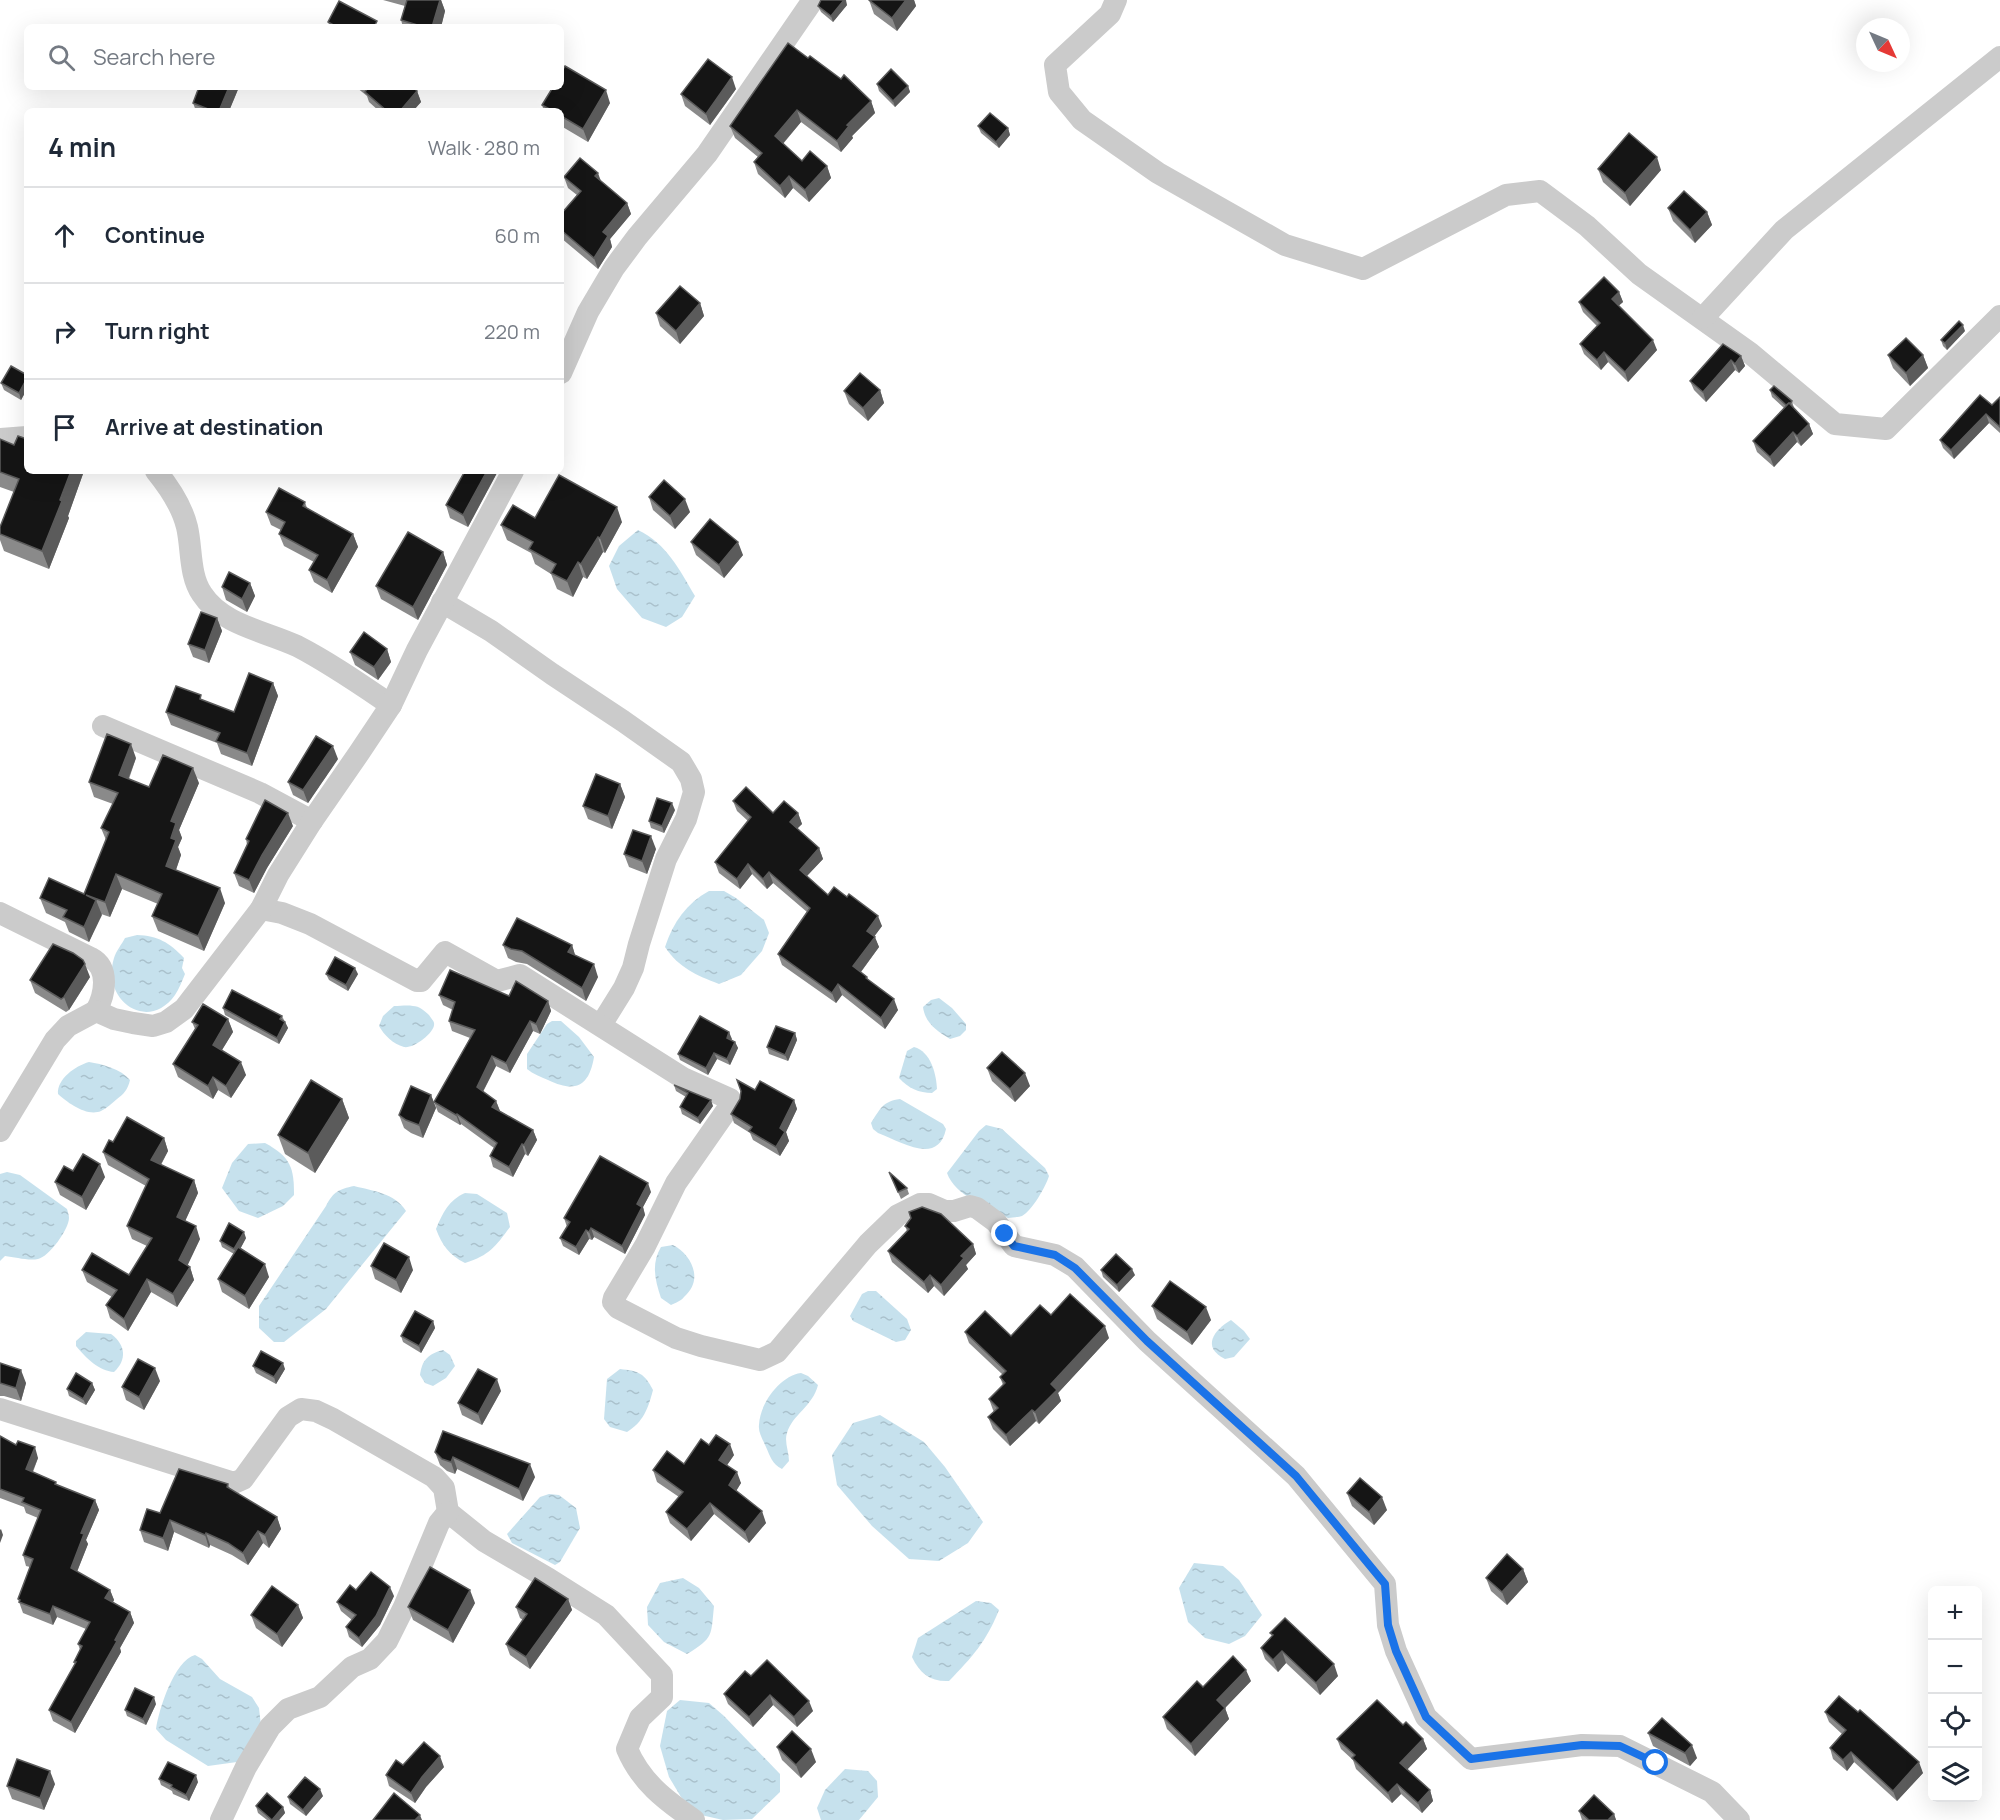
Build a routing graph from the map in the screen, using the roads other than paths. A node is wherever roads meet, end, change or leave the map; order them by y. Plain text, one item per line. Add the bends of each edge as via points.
1 (813, 0) edge
2 (1116, 0) edge
3 (2000, 57) edge
4 (2000, 316) edge
5 (1703, 318) junction
6 (564, 366) edge
7 (24, 437) edge
8 (0, 439) edge
9 (158, 474) edge
10 (512, 474) edge
11 (442, 602) junction
12 (391, 705) junction
13 (103, 726) dead end
14 (312, 820) junction
15 (261, 909) junction
16 (0, 913) edge
17 (96, 1011) junction
18 (601, 1025) junction
19 (0, 1131) edge
20 (0, 1409) edge
21 (448, 1512) junction
22 (221, 1820) edge
23 (694, 1820) edge
24 (1739, 1820) edge

1 - 6 street via 707,154 614,268 588,312
2 - 5 street via 1110,14 1055,65 1059,92 1082,120 1158,173 1285,245 1363,269 1506,195 1540,191 1587,226 1639,274
3 - 5 street via 1784,230
4 - 5 street via 1886,429 1834,424
7 - 8 street
9 - 12 street via 170,488 186,525 201,592 217,612 296,646
10 - 11 street
11 - 12 street
11 - 18 street via 623,720 681,762 692,779 694,792 686,819 666,859 633,968
12 - 14 street
13 - 14 street via 260,793
14 - 15 street
15 - 17 street via 184,1009 166,1022 153,1026 132,1023
15 - 18 street via 310,924 417,981 426,977 445,952 497,981 520,975
16 - 17 street via 101,964 104,986
17 - 19 street via 68,1026 55,1040
18 - 24 street via 731,1103 676,1183 614,1298 618,1308 676,1338 760,1360 777,1352 861,1251 898,1215 920,1204 945,1211 977,1208 996,1222 1014,1246 1055,1255 1075,1268 1147,1341 1296,1476 1385,1584 1388,1625 1396,1651 1426,1717 1471,1759 1582,1745 1620,1746 1712,1792
20 - 21 street via 234,1483 243,1479 288,1417 302,1409 316,1411 434,1477 444,1488
21 - 22 street via 439,1523 387,1641 320,1697 288,1709 270,1727
21 - 23 street via 484,1541 606,1615 662,1675 662,1697 640,1718 627,1749 635,1767 664,1799

